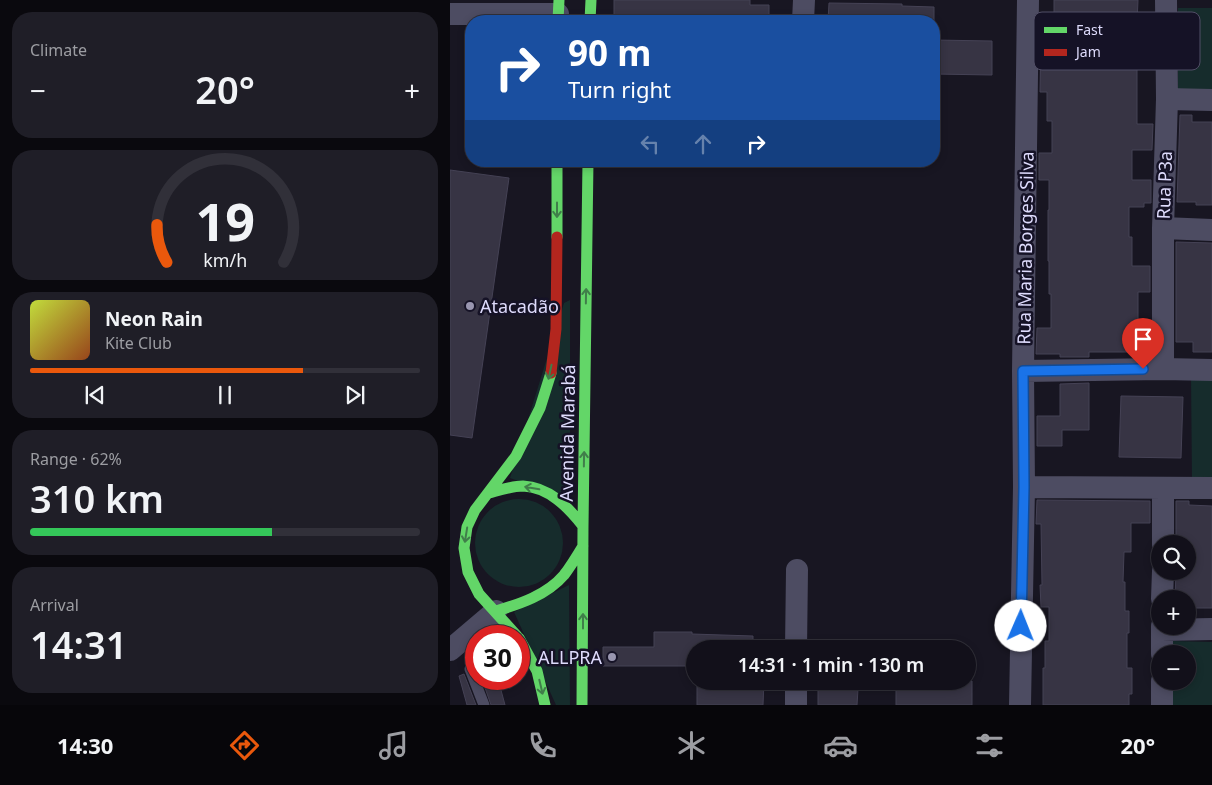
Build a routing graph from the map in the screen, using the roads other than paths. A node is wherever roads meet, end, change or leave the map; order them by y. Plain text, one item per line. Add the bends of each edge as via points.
1 (591, 0) edge
2 (804, 0) edge
3 (1028, 0) edge
4 (558, 12) edge
5 (450, 14) edge
6 (590, 15) edge
7 (803, 15) edge
8 (1027, 30) junction
9 (1034, 30) edge
10 (1167, 70) edge
11 (1167, 99) junction
12 (1212, 100) edge
13 (557, 167) edge
14 (588, 167) edge
15 (1163, 228) junction
16 (1212, 230) edge
17 (1163, 369) junction
18 (1212, 370) edge
19 (1023, 371) junction
20 (1024, 487) junction
21 (1163, 488) junction
22 (1212, 488) edge
23 (489, 494) junction
24 (583, 526) junction
25 (1163, 535) edge
26 (583, 546) junction
27 (797, 570) dead end
28 (496, 611) junction
29 (489, 625) edge
30 (508, 625) edge
31 (1196, 629) edge
32 (1212, 629) edge
33 (796, 640) edge
34 (450, 650) edge
35 (530, 658) edge
36 (478, 690) edge
37 (796, 690) edge
38 (1162, 690) edge
39 (484, 705) edge
40 (545, 705) edge
41 (582, 705) edge
42 (796, 705) edge
43 (1020, 705) edge
44 (1162, 705) edge

1 - 6 main road
2 - 7 street
3 - 8 street, Rua Maria Borges Silva
4 - 5 street
8 - 9 lane
8 - 19 street, Rua Maria Borges Silva
10 - 11 street, Rua P3a
11 - 12 street
11 - 15 street, Rua P3a
13 -> 23 main road, Avenida Marabá via 556,329 551,372 540,408 516,456
24 -> 14 main road, Avenida Marabá
15 - 16 street
15 - 17 street, Rua P3a
17 - 18 street
17 - 19 street
19 - 20 street, Rua Maria Borges Silva
20 - 21 street
20 - 43 street, Rua Maria Borges Silva
21 - 22 street
21 - 25 street
24 -> 23 main road via 574,513 546,491 529,486
23 -> 28 main road, Avenida Marabá via 475,510 467,527 464,548 468,572 479,594
24 - 26 main road, Avenida Marabá
26 - 28 main road via 553,586 527,601
41 -> 26 main road, Avenida Marabá
27 - 33 street
28 - 29 lane
28 - 30 main road, Avenida Marabá
28 - 34 street
31 - 32 street
35 -> 40 main road, Avenida Marabá via 537,671
36 - 39 lane
37 - 42 street
38 - 44 street

